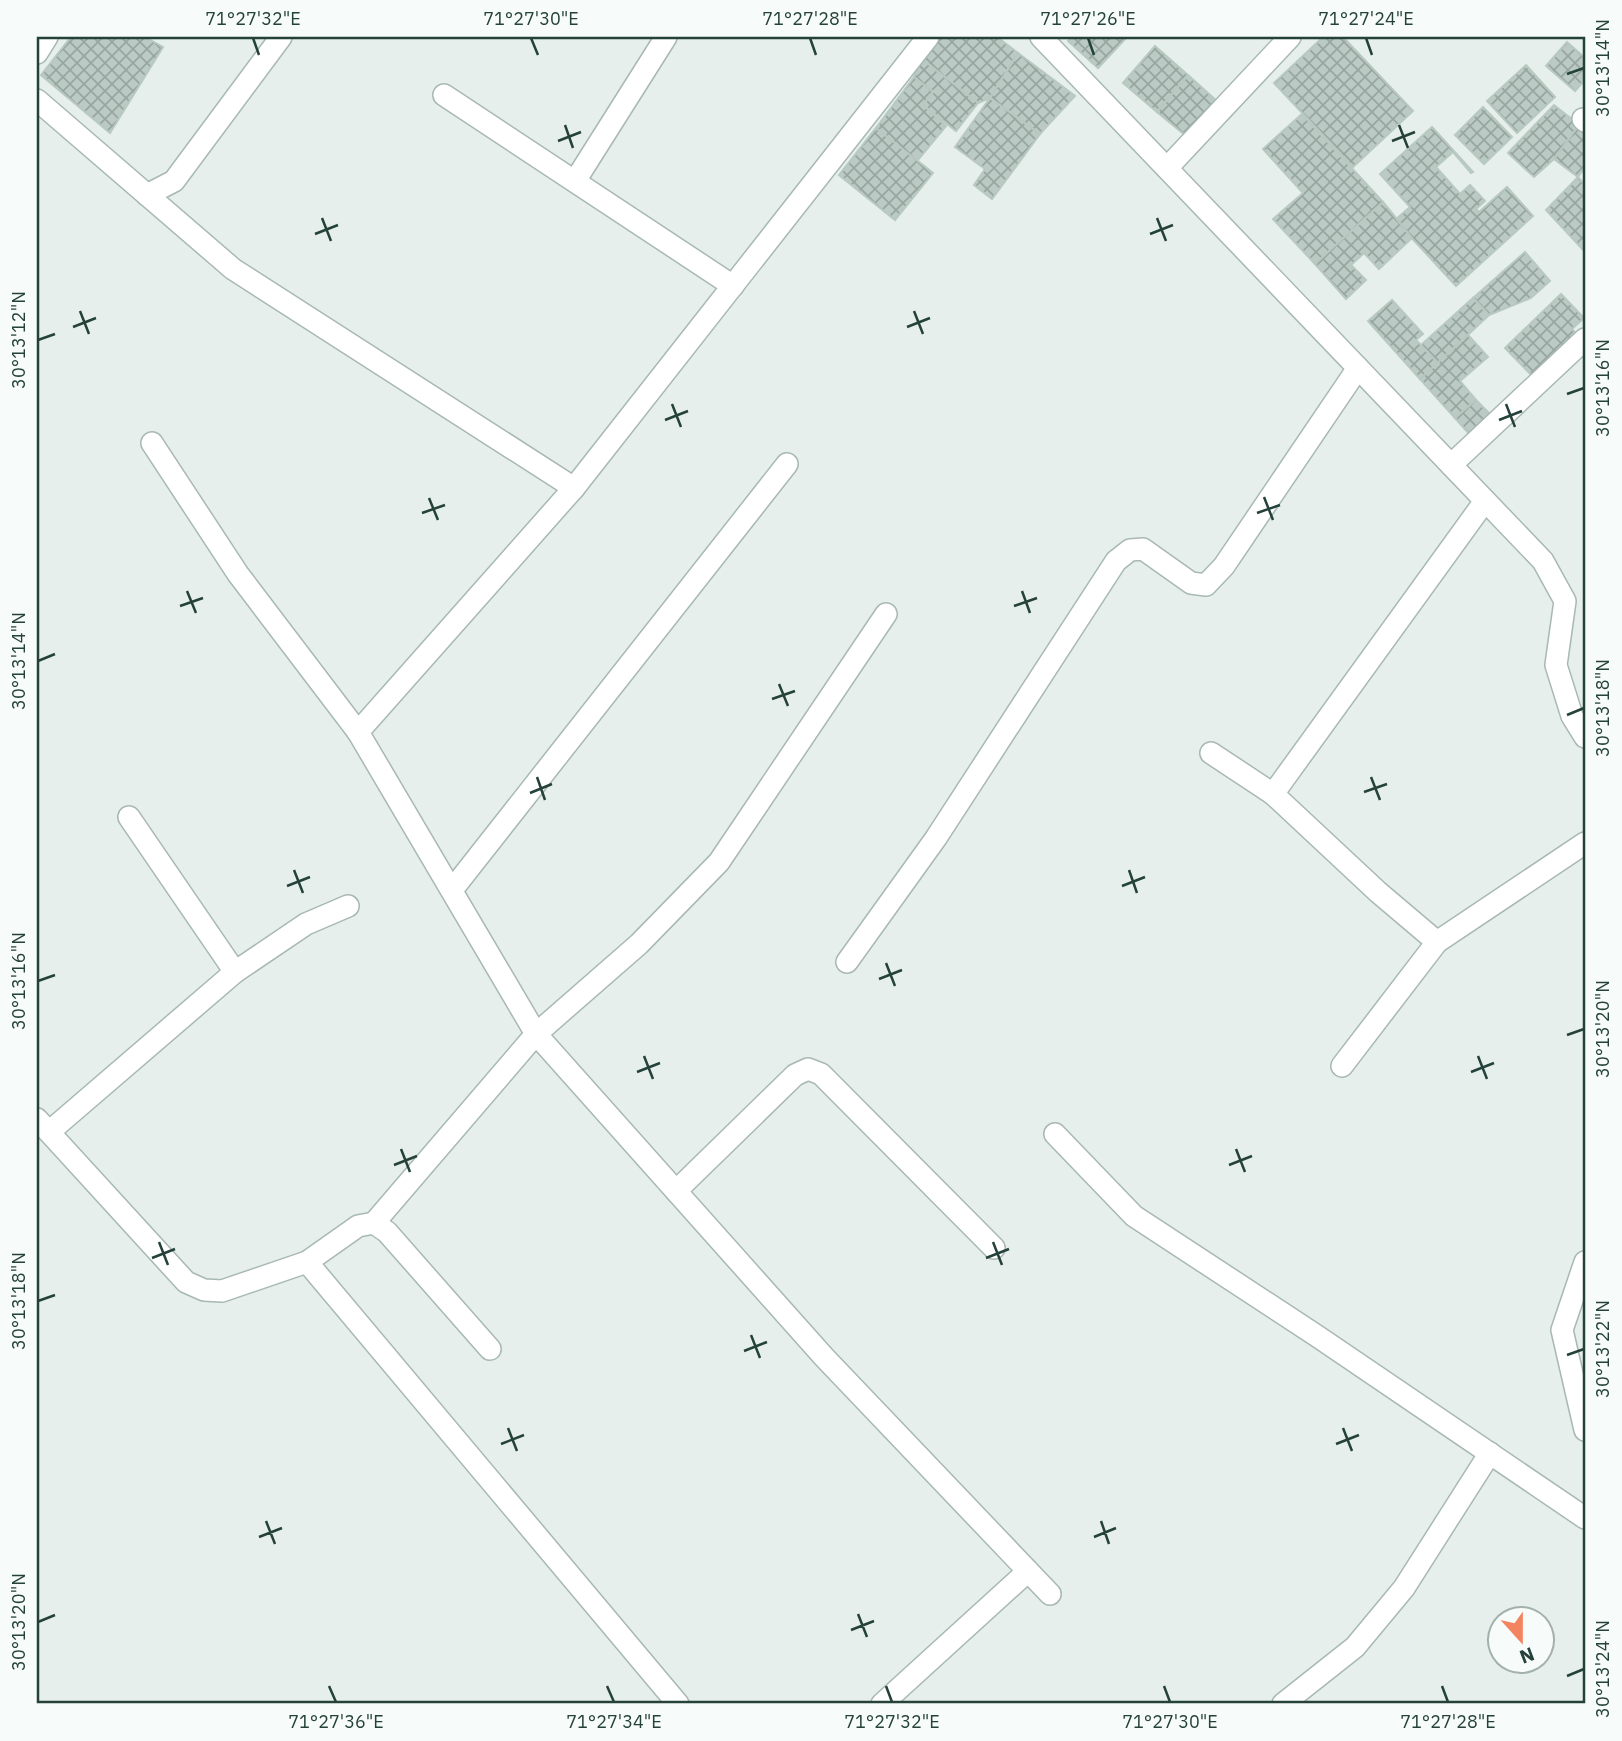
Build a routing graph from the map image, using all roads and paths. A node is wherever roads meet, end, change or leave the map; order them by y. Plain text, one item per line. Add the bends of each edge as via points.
1 (47, 37) edge
2 (281, 37) edge
3 (666, 37) edge
4 (928, 37) edge
5 (1041, 37) edge
6 (1290, 37) edge
7 (37, 53) edge
8 (444, 95) dead end
9 (37, 100) edge
10 (1167, 168) junction
11 (575, 181) junction
12 (147, 195) junction
13 (733, 286) junction
14 (1585, 339) edge
15 (1358, 368) junction
16 (152, 443) dead end
17 (787, 464) dead end
18 (1451, 465) junction
19 (574, 488) junction
20 (1485, 501) junction
21 (886, 614) dead end
22 (358, 732) junction
23 (1585, 737) edge
24 (1211, 753) dead end
25 (1273, 794) junction
26 (129, 817) dead end
27 (1585, 843) edge
28 (452, 890) junction
29 (348, 906) dead end
30 (1437, 942) junction
31 (847, 962) dead end
32 (235, 972) junction
33 (536, 1034) junction
34 (1342, 1066) dead end
35 (43, 1125) edge
36 (1055, 1134) dead end
37 (676, 1191) junction
38 (374, 1223) junction
39 (994, 1248) dead end
40 (307, 1262) junction
41 (1585, 1262) edge
42 (490, 1349) dead end
43 (1585, 1430) edge
44 (1490, 1453) junction
45 (1585, 1518) edge
46 (1028, 1571) junction
47 (1050, 1594) dead end
48 (678, 1704) edge
49 (882, 1704) edge
50 (1283, 1704) edge

1 - 7 street
2 - 12 street via 174,181
3 - 11 street
4 - 13 street
5 - 10 street
6 - 10 street
8 - 11 street
9 - 12 street
10 - 15 street
11 - 13 street
12 - 19 street via 233,269
13 - 19 street
14 - 18 street
15 - 18 street
15 - 31 street via 1224,566 1206,585 1191,583 1143,549 1130,550 1116,561 936,838
16 - 22 street via 238,573
17 - 28 street
18 - 20 street
19 - 22 street
20 - 23 street via 1543,561 1565,601 1556,666 1572,716
20 - 25 street
21 - 33 street via 719,862 639,944
22 - 28 street
24 - 25 street
25 - 30 street
26 - 32 street
27 - 30 street
28 - 33 street
29 - 32 street via 306,924
30 - 34 street
32 - 35 street
33 - 37 street
33 - 38 street
35 - 40 street via 186,1282 204,1290 222,1290
36 - 44 street via 1134,1216
37 - 39 street via 795,1075 808,1069 821,1074
37 - 46 street via 824,1357
38 - 40 street via 358,1226
38 - 42 street
40 - 48 street
41 - 43 street via 1562,1330
44 - 45 street
44 - 50 street via 1404,1588 1354,1647
46 - 47 street
46 - 49 street

